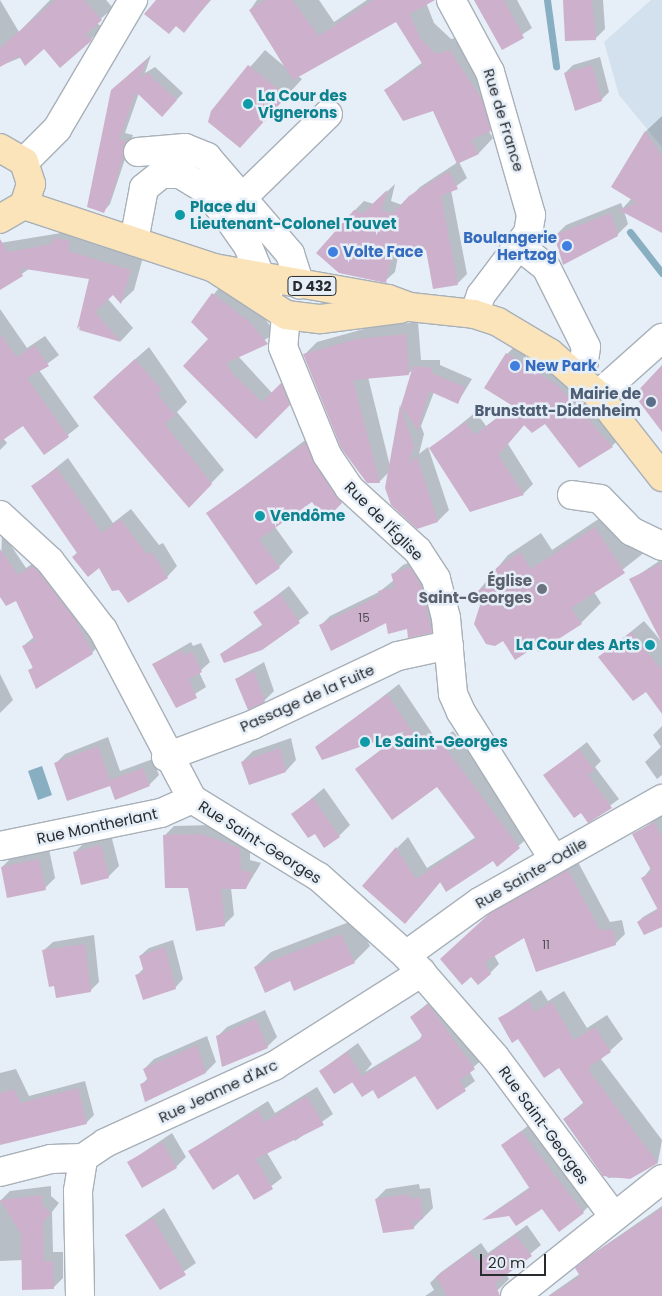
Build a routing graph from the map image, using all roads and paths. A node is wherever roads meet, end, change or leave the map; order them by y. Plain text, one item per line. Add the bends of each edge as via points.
1 (132, 0) edge
2 (451, 0) edge
3 (328, 114) dead end
4 (0, 148) edge
5 (138, 152) dead end
6 (24, 162) junction
7 (242, 198) junction
8 (24, 205) junction
9 (0, 220) edge
10 (134, 241) junction
11 (519, 246) junction
12 (214, 268) junction
13 (259, 274) junction
14 (300, 284) junction
15 (410, 307) junction
16 (280, 312) junction
17 (474, 314) junction
18 (662, 338) edge
19 (576, 374) junction
20 (598, 395) junction
21 (662, 477) edge
22 (572, 495) dead end
23 (0, 515) edge
24 (662, 546) edge
25 (449, 645) junction
26 (166, 757) junction
27 (662, 799) edge
28 (192, 800) junction
29 (0, 846) edge
30 (552, 858) junction
31 (414, 964) junction
32 (83, 1158) junction
33 (0, 1172) edge
34 (662, 1179) edge
35 (612, 1214) junction
36 (80, 1296) edge
37 (515, 1296) edge

1 - 6 street via 57,129
2 - 11 street, Rue de France via 490,72 510,133 531,215
3 - 7 street
4 - 6 main road
5 - 7 street via 185,148 207,157
6 - 8 main road via 31,184
7 - 14 street via 290,254
8 - 9 main road
8 - 10 main road, D 432
10 - 12 main road, D 432
10 - 13 street via 144,188 161,174 180,174 202,187 229,219
11 - 17 street, Rue de France via 481,295
11 - 19 street via 546,267 586,347 584,362
12 - 13 main road, D 432
12 - 16 main road, D 432
13 - 14 main road, D 432
13 - 16 street
14 - 15 main road, D 432 via 388,299
15 - 16 main road, D 432 via 321,319
15 - 17 main road, D 432
16 - 25 street, Rue de l'Église via 283,346 327,455 349,488 418,551 436,579
17 - 19 main road, D 432 via 542,349
18 - 20 street
19 - 20 main road, D 432
20 - 21 main road, D 432
22 - 24 street via 600,499 631,531
23 - 26 street, Rue Saint-Georges via 50,561 103,630
25 - 26 street, Passage de la Fuite via 398,656 252,725
25 - 30 street, Rue de l'Église via 453,694 460,712
26 - 28 street, Rue Saint-Georges
27 - 30 street, Rue Sainte-Odile
28 - 29 street, Rue Montherlant via 161,812
28 - 31 street, Rue Saint-Georges via 319,877
30 - 31 street, Rue Sainte-Odile via 481,901
31 - 32 street, Rue Jeanne d'Arc via 274,1066 105,1143
31 - 35 street, Rue Saint-Georges via 495,1057
32 - 33 street via 51,1159
32 - 36 street via 78,1191
34 - 35 street
35 - 37 street

